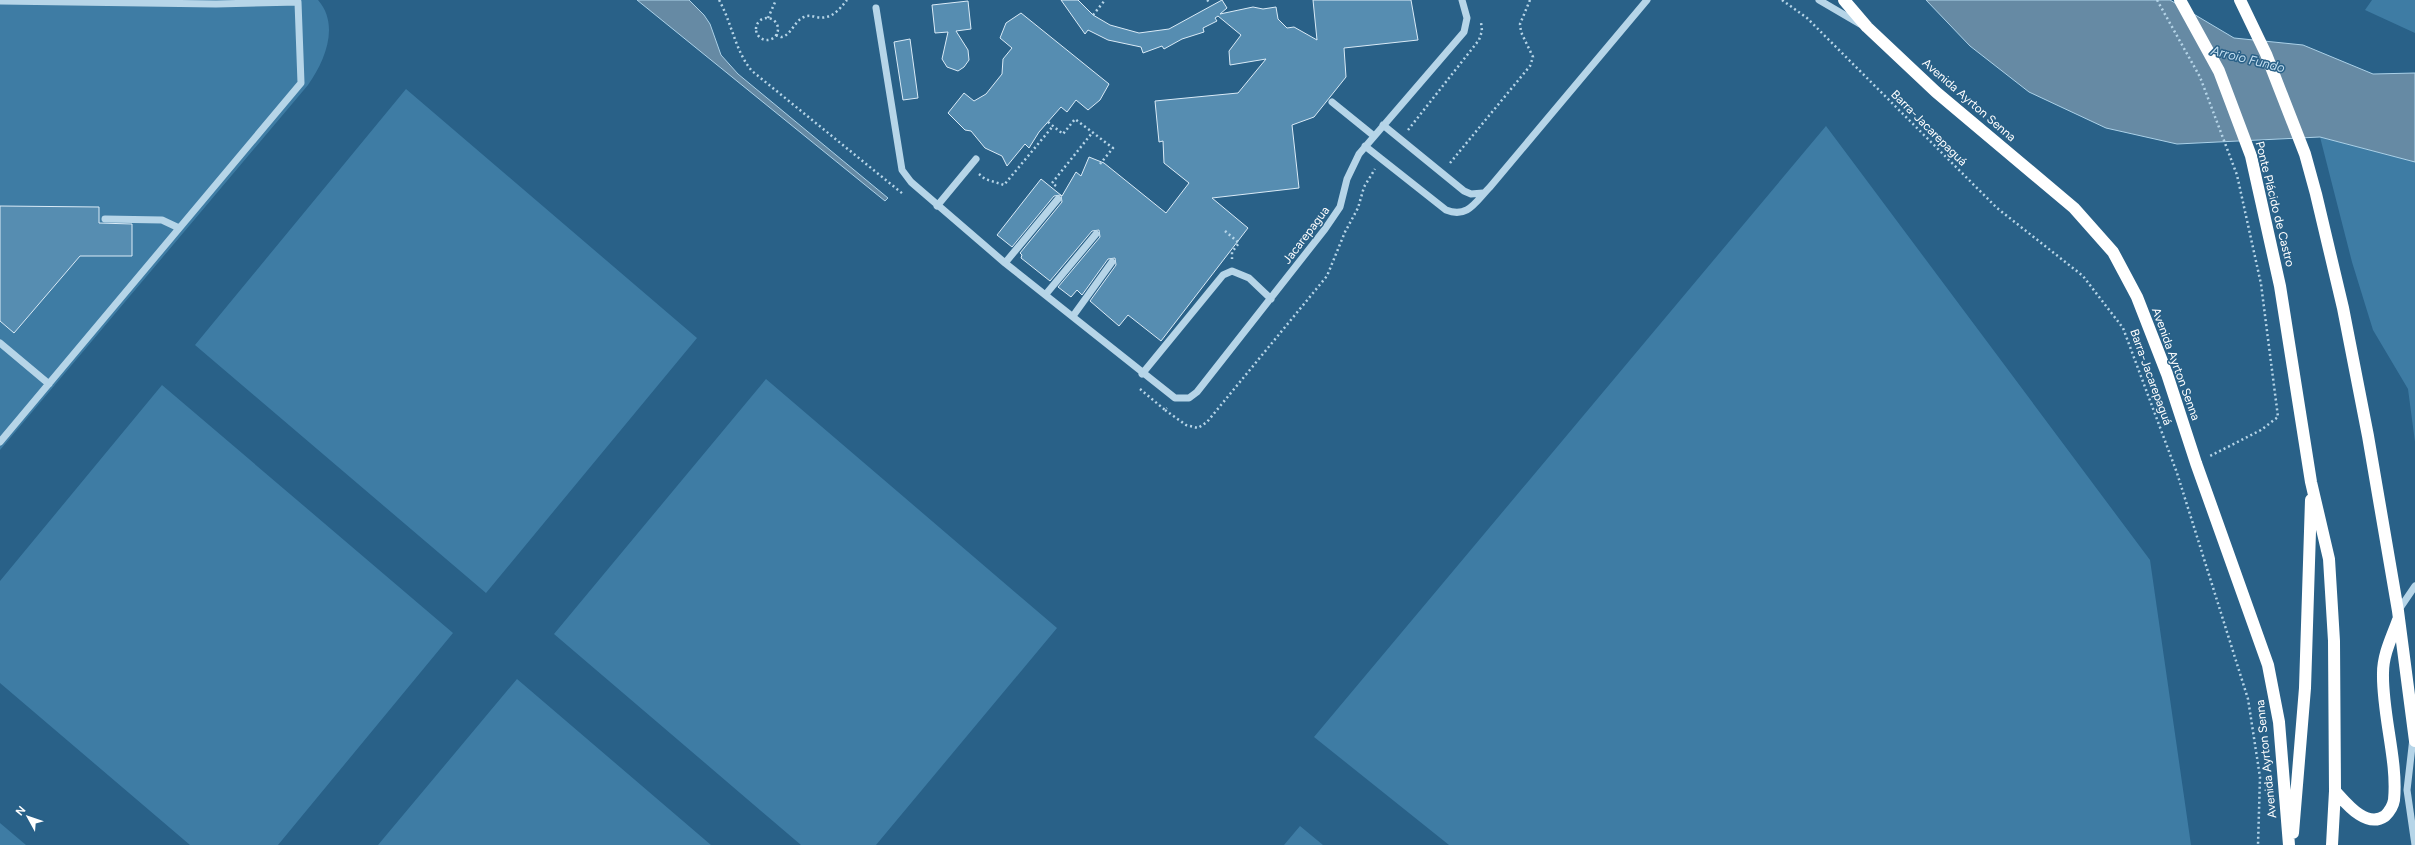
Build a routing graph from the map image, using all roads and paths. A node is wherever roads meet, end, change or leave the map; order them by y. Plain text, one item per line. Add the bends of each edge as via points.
1 (776, 0) edge
2 (847, 0) edge
3 (1105, 0) edge
4 (1530, 0) edge
5 (1647, 0) edge
6 (1782, 0) edge
7 (1819, 0) edge
8 (1844, 0) edge
9 (2157, 0) edge
10 (2180, 0) edge
11 (2240, 0) edge
12 (0, 1) edge
13 (1463, 3) edge
14 (876, 8) dead end
15 (1093, 15) dead end
16 (1480, 16) dead end
17 (768, 18) junction
18 (1867, 27) junction
19 (776, 35) junction
20 (1332, 102) dead end
21 (1048, 122) dead end
22 (1382, 125) junction
23 (1053, 126) junction
24 (1092, 133) junction
25 (1374, 136) junction
26 (1400, 140) junction
27 (1365, 146) junction
28 (976, 159) dead end
29 (1383, 160) junction
30 (1100, 164) dead end
31 (969, 166) junction
32 (1441, 174) junction
33 (1483, 193) junction
34 (1058, 199) joint
35 (937, 206) junction
36 (105, 219) dead end
37 (179, 228) junction
38 (1225, 231) dead end
39 (1096, 234) dead end
40 (1112, 262) dead end
41 (1005, 263) junction
42 (1232, 271) junction
43 (1046, 294) junction
44 (1271, 299) junction
45 (1073, 316) junction
46 (0, 343) edge
47 (1142, 374) junction
48 (49, 384) junction
49 (1165, 410) dead end
50 (0, 442) edge
51 (2196, 463) junction
52 (2177, 473) junction
53 (2311, 482) junction
54 (2415, 586) edge
55 (2398, 614) junction
56 (2414, 737) edge
57 (2335, 791) junction
58 (2258, 845) edge
59 (2291, 845) edge
60 (2332, 845) edge
61 (2415, 845) edge

1 - 17 path
2 - 19 path via 825,19 803,17 786,36
3 - 15 path
4 - 32 path via 1520,24 1521,32 1533,57 1530,66
5 - 33 street
6 - 52 path, Barra-Jacarepaguá via 1807,18 1997,208 2083,276 2123,328
7 - 18 street
8 - 18 highway, Avenida Ayrton Senna
9 - 51 path via 2200,78 2237,175 2261,284 2278,417 2261,430
10 - 53 highway, Ponte Plácido de Castro via 2219,71 2251,156 2280,286
11 - 55 highway via 2269,61 2305,154 2316,194 2343,308
12 - 37 street via 216,4 298,2 301,83
13 - 22 street, Jacarepagua via 1467,18 1464,32
14 - 35 street via 902,170
16 - 26 path via 1482,31 1479,40
17 - 19 path via 777,24
17 - 19 path via 758,22 756,33 766,40
18 - 51 highway, Avenida Ayrton Senna via 1936,92 2074,208 2113,252 2137,297 2167,374
20 - 25 street
21 - 23 path
22 - 25 street, Jacarepagua
22 - 26 street
23 - 24 path via 1063,134 1075,119
23 - 31 path via 1004,185 985,178
24 - 30 path via 1113,148
24 - 34 path via 1052,183 1063,192
25 - 27 street, Jacarepagua
26 - 32 street
27 - 29 street
27 - 44 street, Jacarepagua via 1347,179 1340,207
28 - 31 street
29 - 33 street via 1446,210 1456,214 1464,213
29 - 49 path via 1364,187 1358,208 1344,232 1327,276 1207,422 1198,428 1186,425
31 - 35 street
32 - 33 street via 1468,193
34 - 41 street
35 - 41 street
36 - 37 street via 162,220
37 - 48 street
38 - 42 path via 1239,243 1232,252
39 - 43 street
40 - 45 street
41 - 43 street
42 - 44 street via 1249,278
42 - 47 street via 1223,275
43 - 45 street
44 - 47 street, Jacarepagua via 1189,398 1175,398
45 - 47 street
46 - 48 street
48 - 50 street
51 - 52 path
51 - 59 highway, Avenida Ayrton Senna via 2268,665 2279,722
52 - 58 path, Barra-Jacarepaguá via 2248,698 2260,777
53 - 57 highway via 2329,559 2334,641
53 - 59 highway via 2305,688
54 - 55 street
55 - 56 highway
55 - 57 highway via 2384,658 2383,673 2394,802 2388,813 2381,818 2372,819 2364,817 2350,807
56 - 61 street via 2407,790
57 - 60 highway

